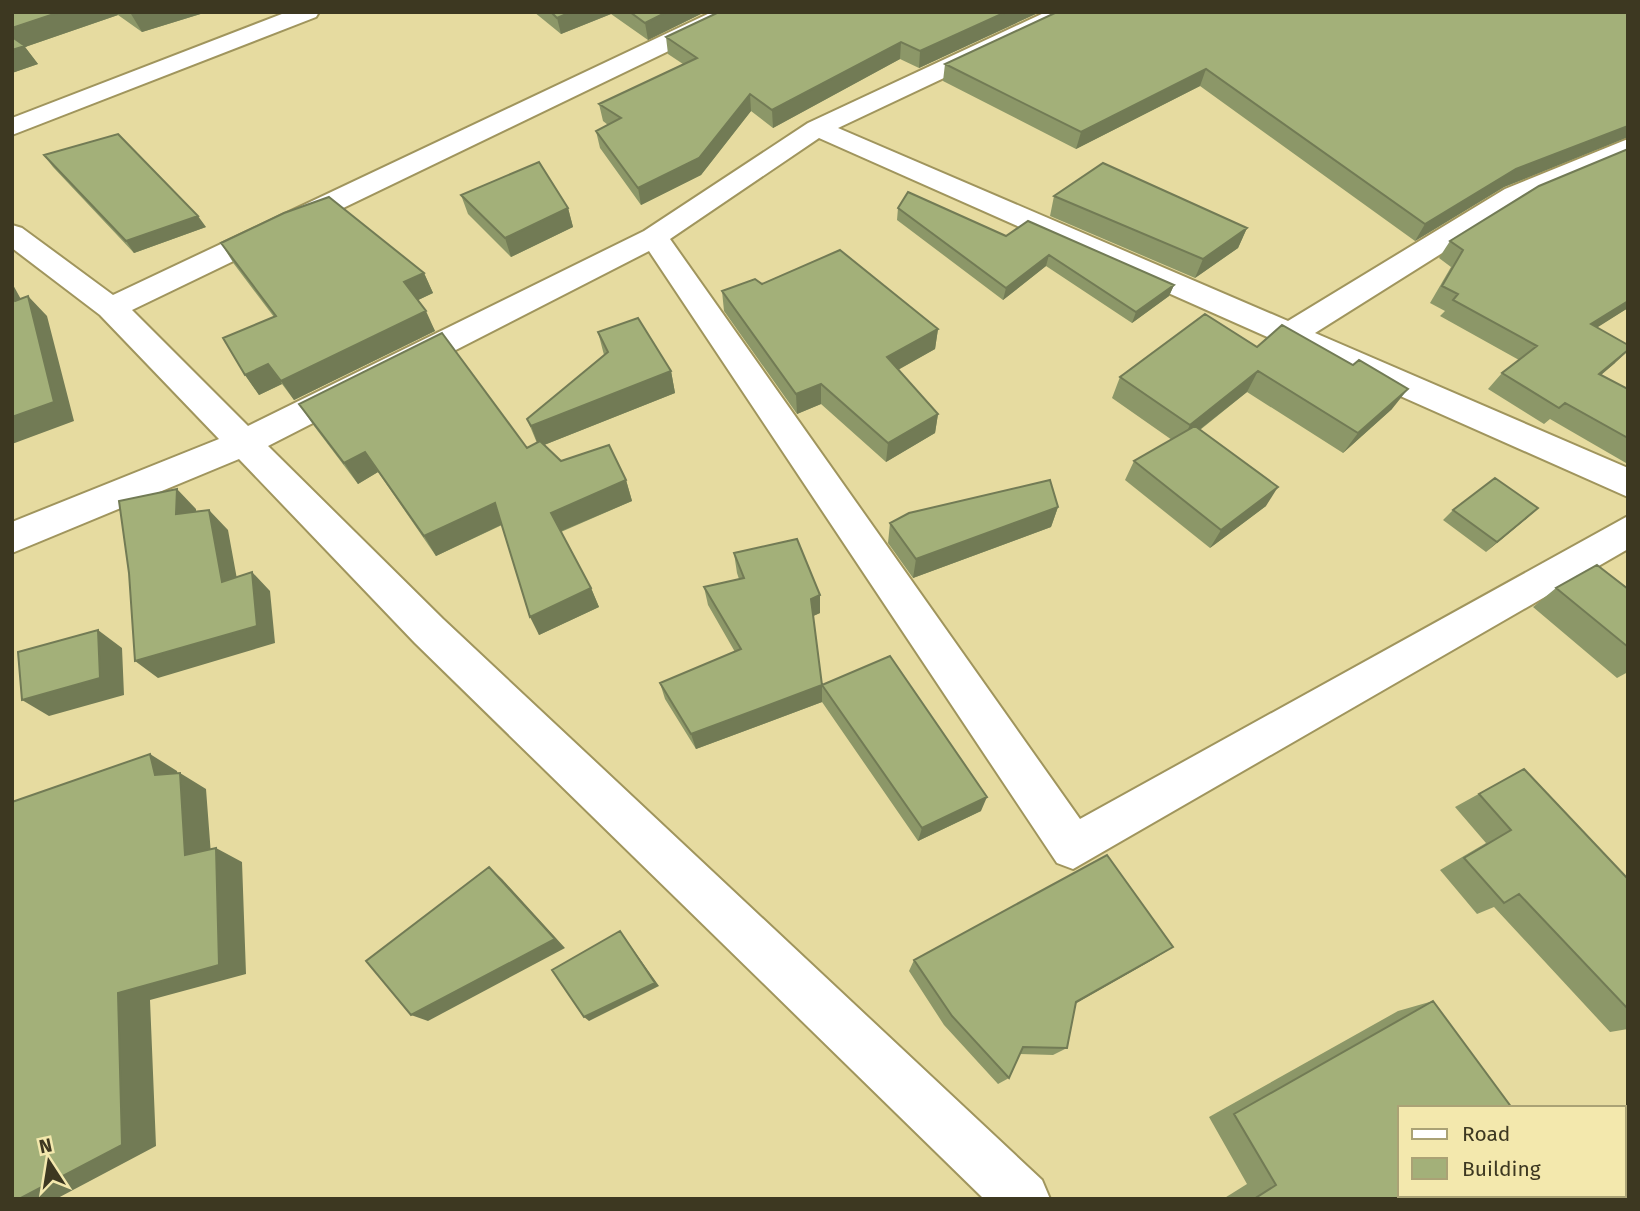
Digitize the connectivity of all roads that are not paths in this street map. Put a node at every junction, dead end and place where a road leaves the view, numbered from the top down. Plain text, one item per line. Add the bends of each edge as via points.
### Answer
1 (308, 12) edge
2 (731, 12) edge
3 (1065, 12) edge
4 (12, 127) edge
5 (817, 128) junction
6 (1628, 147) edge
7 (12, 234) edge
8 (654, 237) junction
9 (111, 308) junction
10 (1289, 335) junction
11 (244, 443) junction
12 (1628, 482) edge
13 (1628, 531) edge
14 (12, 538) edge
15 (1023, 1199) edge

1 - 4 street
2 - 9 street
3 - 5 street
5 - 8 street
5 - 10 street
6 - 10 street via 1515,195
7 - 9 street
8 - 11 street
8 - 13 street via 1073,847
9 - 11 street
10 - 12 street
11 - 14 street
11 - 15 street via 429,631

